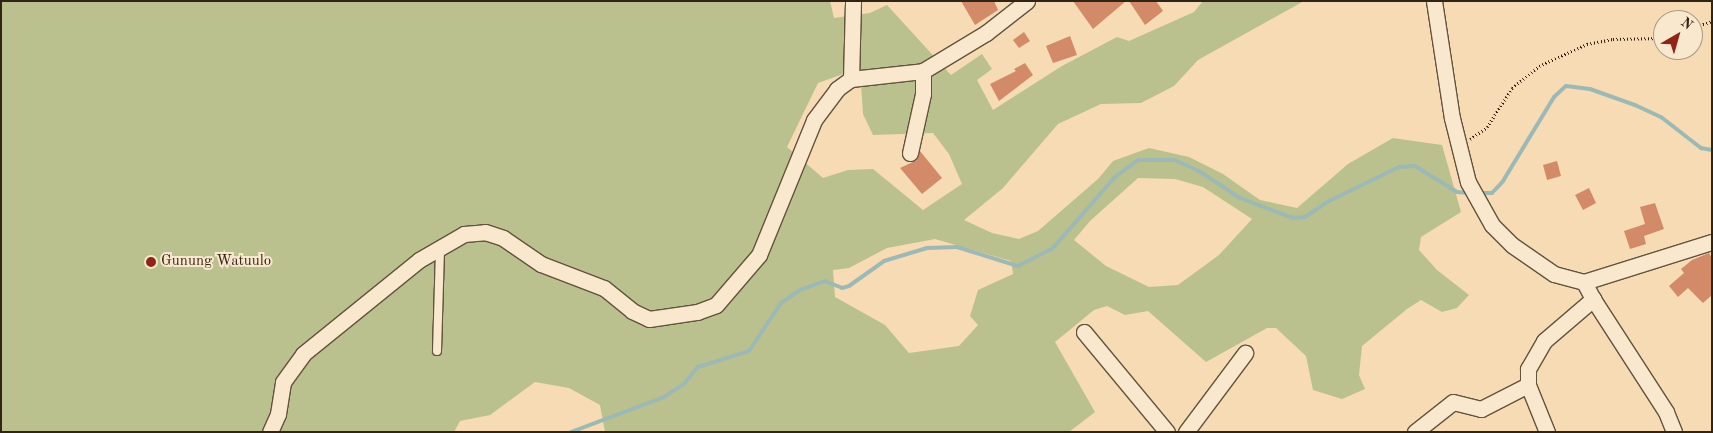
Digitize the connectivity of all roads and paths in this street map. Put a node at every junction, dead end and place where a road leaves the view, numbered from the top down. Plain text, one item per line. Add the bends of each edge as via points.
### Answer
1 (853, 1) edge
2 (1027, 1) edge
3 (1434, 1) edge
4 (1653, 38) edge
5 (922, 71) junction
6 (851, 79) junction
7 (1457, 143) junction
8 (910, 153) dead end
9 (1712, 242) edge
10 (440, 246) junction
11 (1584, 282) junction
12 (1593, 298) junction
13 (1084, 332) dead end
14 (437, 352) dead end
15 (1245, 353) dead end
16 (1528, 385) junction
17 (270, 432) edge
18 (1167, 432) edge
19 (1186, 432) edge
20 (1415, 432) edge
21 (1547, 432) edge
22 (1674, 432) edge

1 - 6 street
2 - 5 street via 986,33
3 - 7 street
4 - 7 path via 1613,39 1586,44 1539,66 1508,92 1487,127 1468,141
5 - 6 street
5 - 8 street via 923,94
6 - 10 street via 825,102 814,120 759,255 716,305 649,319 632,311 604,288 540,264 503,238 477,232
7 - 11 street via 1468,182 1492,225 1535,263 1554,274
9 - 11 street
10 - 14 lane
10 - 17 street via 303,354 283,382 278,414
11 - 12 street
12 - 16 street via 1544,341 1530,364
12 - 22 street via 1666,412
13 - 18 street
15 - 19 street
16 - 20 street via 1481,409 1453,402
16 - 21 street

